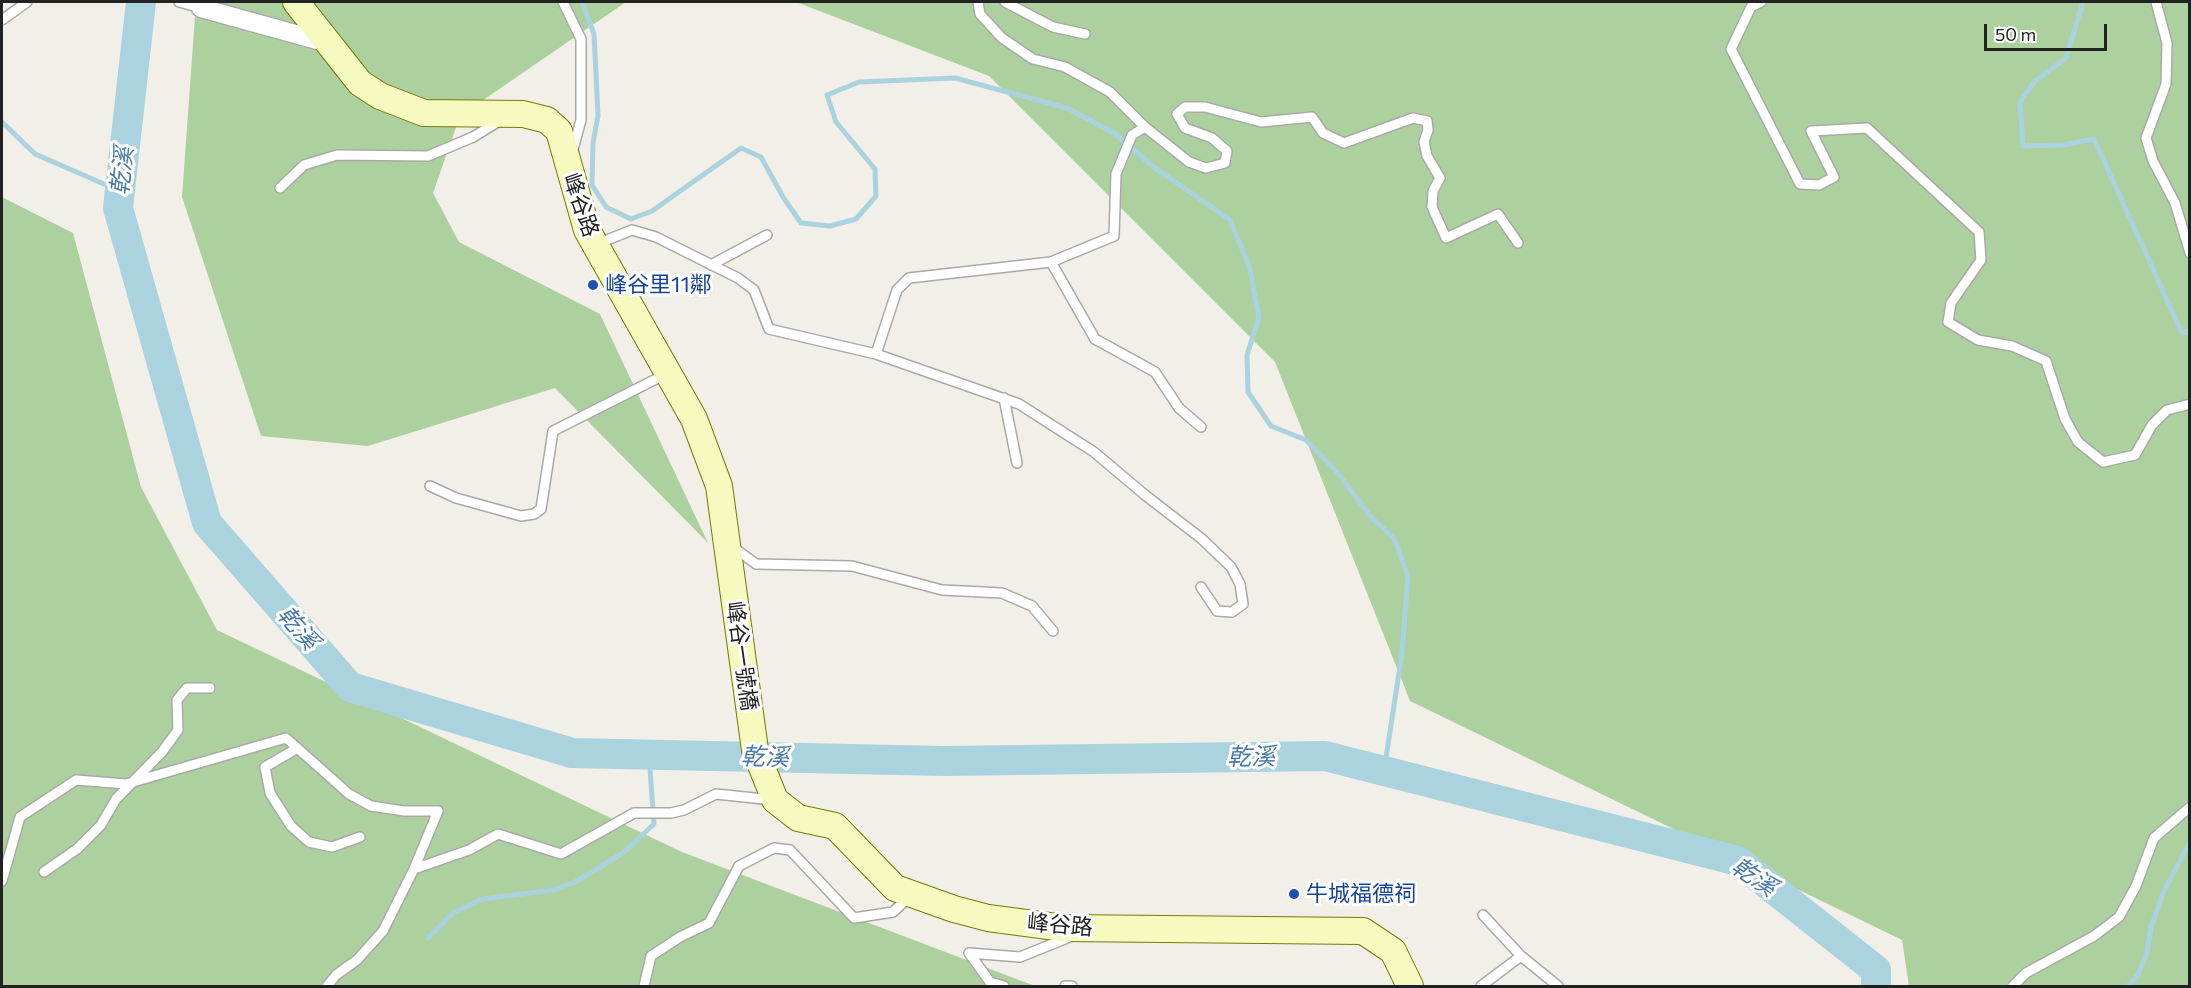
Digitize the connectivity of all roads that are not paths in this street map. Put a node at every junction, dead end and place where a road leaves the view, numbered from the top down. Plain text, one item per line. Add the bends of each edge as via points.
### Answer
1 (27, 2) edge
2 (179, 2) edge
3 (296, 2) edge
4 (563, 2) edge
5 (978, 2) edge
6 (1005, 2) edge
7 (1761, 2) edge
8 (2156, 2) edge
9 (201, 8) joint
10 (2, 20) edge
11 (1085, 34) dead end
12 (328, 43) junction
13 (511, 114) junction
14 (1145, 127) junction
15 (568, 167) junction
16 (280, 188) dead end
17 (767, 235) dead end
18 (1518, 243) dead end
19 (595, 245) junction
20 (2190, 253) edge
21 (1051, 262) junction
22 (711, 265) junction
23 (876, 354) junction
24 (668, 373) junction
25 (1004, 398) junction
26 (2190, 404) edge
27 (1201, 427) dead end
28 (1017, 463) dead end
29 (430, 486) dead end
30 (728, 552) junction
31 (1201, 587) dead end
32 (1053, 631) dead end
33 (210, 688) dead end
34 (296, 749) junction
35 (755, 750) joint
36 (132, 782) junction
37 (775, 800) junction
38 (2190, 807) edge
39 (360, 837) dead end
40 (414, 869) junction
41 (44, 872) dead end
42 (2, 881) edge
43 (912, 894) junction
44 (1484, 915) dead end
45 (1090, 929) junction
46 (1521, 956) junction
47 (987, 984) edge
48 (327, 987) edge
49 (644, 987) edge
50 (1004, 987) edge
51 (1065, 987) edge
52 (1072, 987) edge
53 (1410, 987) edge
54 (1481, 987) edge
55 (1558, 987) edge
56 (2013, 987) edge

1 - 10 lane
2 - 9 lane
3 - 12 street, 峰谷路
4 - 15 lane via 581,39 581,120
5 - 14 lane via 980,14 1002,38 1033,59 1065,68 1110,92
6 - 11 lane via 1053,27
7 - 26 lane via 1751,7 1731,49 1800,184 1819,185 1834,177 1811,131 1867,128 1978,232 1981,260 1951,303 1948,322 1978,340 2012,346 2046,361 2066,419 2079,442 2103,462 2135,455 2152,425 2167,410
8 - 20 lane via 2167,43 2166,84 2146,138 2175,203
9 - 12 street
12 - 13 street, 峰谷路 via 360,83 380,96 424,112
13 - 15 street, 峰谷路 via 547,120 559,131
13 - 16 lane via 473,138 428,156 337,155 304,165
14 - 18 lane via 1189,162 1206,168 1225,164 1227,151 1212,138 1185,128 1178,114 1185,107 1205,107 1261,122 1312,117 1323,133 1344,143 1413,118 1427,121 1427,156 1440,178 1433,191 1432,207 1446,238 1498,214
14 - 21 lane via 1132,135 1116,174 1114,236
15 - 19 street, 峰谷路
17 - 22 lane
19 - 22 lane via 632,230 656,237
19 - 24 street, 峰谷路
21 - 23 lane via 909,278 897,291
21 - 27 lane via 1095,339 1155,372 1179,408
22 - 23 lane via 754,290 769,329
23 - 25 lane
24 - 29 lane via 553,431 541,509 534,514 521,516 456,498
24 - 30 street, 峰谷路 via 694,419 719,486
25 - 28 lane
25 - 31 lane via 1094,452 1202,538 1231,567 1240,584 1243,604 1232,612 1217,611
30 - 32 lane via 756,564 852,566 942,591 1002,593 1032,606
30 - 35 street, 峰谷一號橋
33 - 36 lane via 187,688 177,700 178,730
34 - 36 lane via 286,738
34 - 39 lane via 265,767 270,793 291,826 309,842 332,848
34 - 40 lane via 349,794 371,806 438,811
35 - 37 street, 峰谷路
36 - 41 lane via 116,798 101,825 77,849
36 - 42 lane via 98,784 76,780 20,817
37 - 40 lane via 716,794 684,810 634,813 561,854 498,834 470,850
37 - 43 street, 峰谷路 via 798,819 835,826 895,888
38 - 56 lane via 2154,838 2119,917 2094,936 2026,973
40 - 48 lane via 383,931
43 - 45 street, 峰谷路 via 988,918
43 - 49 lane via 893,912 854,918 790,850 774,848 739,866 709,924 680,937 651,957
44 - 46 lane
45 - 47 lane via 1020,957 969,953
45 - 53 street, 峰谷路 via 1363,931 1393,951
46 - 54 lane
46 - 55 lane
47 - 50 lane
51 - 52 lane

